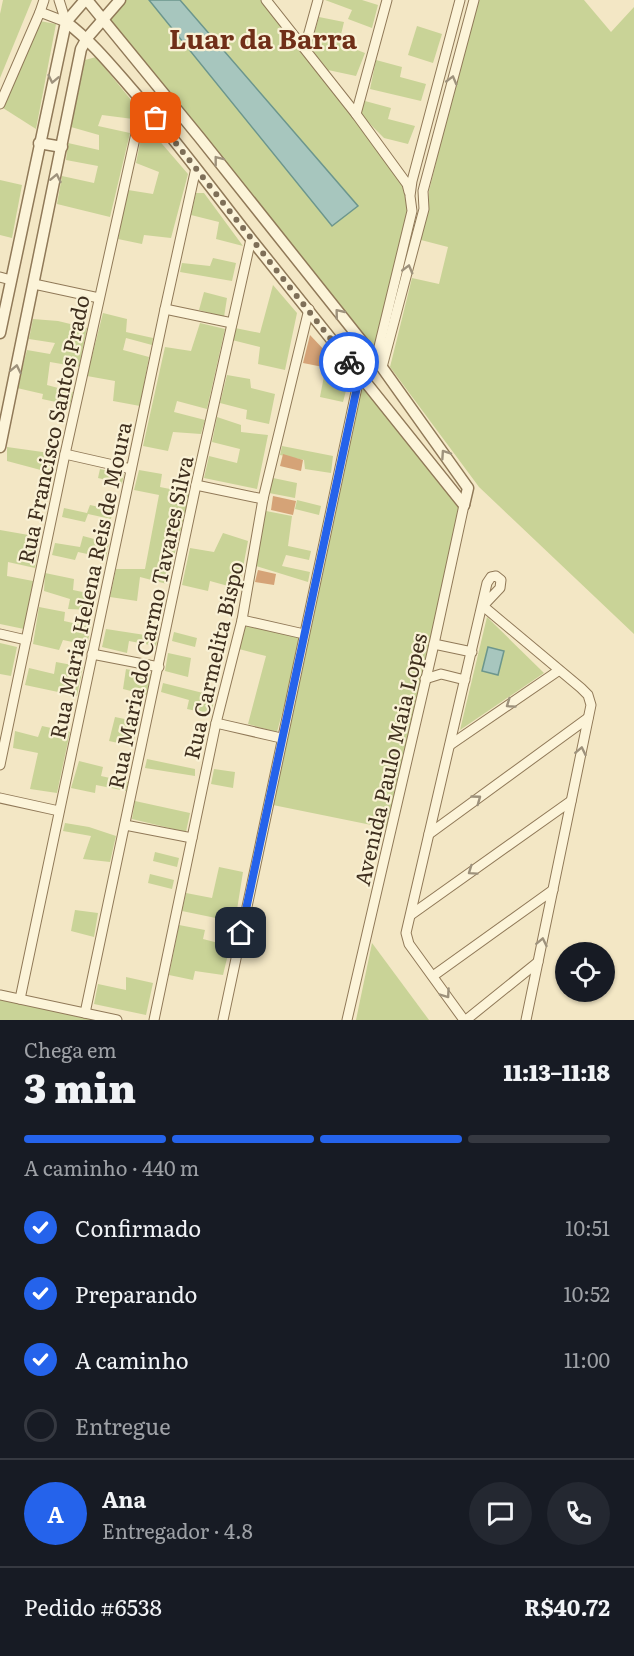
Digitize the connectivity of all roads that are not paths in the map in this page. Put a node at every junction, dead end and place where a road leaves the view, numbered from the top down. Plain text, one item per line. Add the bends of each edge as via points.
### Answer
1 (44, 0) edge
2 (59, 0) edge
3 (86, 0) edge
4 (120, 0) edge
5 (266, 0) edge
6 (318, 0) edge
7 (386, 0) edge
8 (460, 0) edge
9 (474, 0) edge
10 (40, 12) junction
11 (102, 20) junction
12 (66, 22) junction
13 (87, 38) junction
14 (305, 47) junction
15 (142, 102) junction
16 (0, 104) edge
17 (356, 114) junction
18 (200, 138) junction
19 (39, 143) junction
20 (62, 147) junction
21 (183, 151) junction
22 (418, 160) junction
23 (196, 168) junction
24 (396, 170) junction
25 (410, 196) junction
26 (251, 239) junction
27 (310, 276) junction
28 (5, 279) edge
29 (34, 284) junction
30 (292, 289) junction
31 (99, 298) junction
32 (165, 309) junction
33 (309, 309) junction
34 (232, 323) junction
35 (0, 333) edge
36 (379, 363) junction
37 (362, 376) junction
38 (0, 447) edge
39 (65, 454) junction
40 (131, 469) junction
41 (196, 484) junction
42 (263, 499) junction
43 (464, 505) junction
44 (242, 620) junction
45 (0, 634) edge
46 (304, 634) junction
47 (26, 640) junction
48 (434, 644) junction
49 (472, 652) junction
50 (92, 654) junction
51 (159, 667) junction
52 (558, 670) junction
53 (436, 675) junction
54 (425, 679) junction
55 (465, 680) junction
56 (422, 693) junction
57 (588, 718) junction
58 (216, 723) junction
59 (281, 738) junction
60 (450, 745) junction
61 (0, 765) edge
62 (0, 798) edge
63 (571, 801) junction
64 (59, 811) junction
65 (125, 825) junction
66 (429, 834) junction
67 (192, 838) junction
68 (553, 890) junction
69 (412, 914) junction
70 (538, 962) junction
71 (434, 976) junction
72 (0, 995) edge
73 (20, 999) junction
74 (85, 1013) junction
75 (117, 1020) edge
76 (154, 1020) edge
77 (223, 1020) edge
78 (347, 1020) edge
79 (465, 1020) edge
80 (526, 1020) edge

1 - 10 street
2 - 12 street
3 - 11 street
3 - 12 street
4 - 11 street
5 - 14 street
6 - 14 street
7 - 17 street
8 - 22 street
36 -> 9 street via 424,209 423,191
10 - 12 street
10 - 16 street
11 - 13 street
11 - 18 street
12 - 13 street
12 -> 19 street
13 - 15 street
13 - 20 street via 81,49
14 - 17 street
15 - 21 street
15 - 31 street, Rua Francisco Santos Prado
17 - 24 street
18 - 21 street
27 -> 18 street
19 - 20 street
19 - 28 street
29 -> 20 street
21 - 23 street
22 - 24 street via 413,167
22 - 25 street
23 - 26 street
23 - 32 street, Rua Maria Helena Reis de Moura
24 - 25 street via 407,184
25 - 36 street via 412,211
26 - 30 street
26 - 34 street, Rua Maria do Carmo Tavares Silva
27 - 30 street
36 -> 27 street
28 - 35 street
29 - 31 street
38 -> 29 street
30 - 33 street
31 - 39 street, Rua Francisco Santos Prado
32 - 34 street
32 - 40 street, Rua Maria Helena Reis de Moura
33 - 37 street
33 - 42 street, Rua Carmelita Bispo
34 - 41 street, Rua Maria do Carmo Tavares Silva
36 - 37 street
43 -> 36 street via 468,488
37 - 43 street
37 - 46 street
39 - 40 street
39 - 47 street, Rua Francisco Santos Prado
40 - 50 street, Rua Maria Helena Reis de Moura
41 - 42 street
41 - 51 street, Rua Maria do Carmo Tavares Silva
42 - 44 street, Rua Carmelita Bispo
43 - 48 street, Avenida Paulo Maia Lopes
44 - 46 street
44 - 58 street, Rua Carmelita Bispo
45 - 47 street
46 - 59 street
47 - 61 street, Rua Francisco Santos Prado
48 - 49 street
48 - 54 street, Avenida Paulo Maia Lopes
49 - 52 street via 483,606
49 - 55 street
50 - 51 street
50 - 64 street, Rua Maria Helena Reis de Moura
51 - 65 street, Rua Maria do Carmo Tavares Silva
52 - 57 street via 588,695
52 -> 60 street
53 - 54 street
53 - 55 street
53 - 56 street via 433,686
54 - 56 street, Avenida Paulo Maia Lopes
55 - 60 street
56 - 78 street, Avenida Paulo Maia Lopes
63 -> 57 street
66 -> 57 street
58 - 59 street
58 - 67 street, Rua Carmelita Bispo
59 - 77 street
60 - 66 street
62 - 64 street
63 - 68 street
63 -> 69 street
64 - 73 street, Rua Maria Helena Reis de Moura
65 - 67 street
65 - 74 street, Rua Maria do Carmo Tavares Silva
66 - 69 street
67 - 76 street, Rua Carmelita Bispo
70 -> 68 street
68 - 71 street
69 - 71 street via 406,938
70 - 79 street
70 - 80 street
71 -> 79 street
72 - 73 street
73 - 74 street
74 - 75 street

